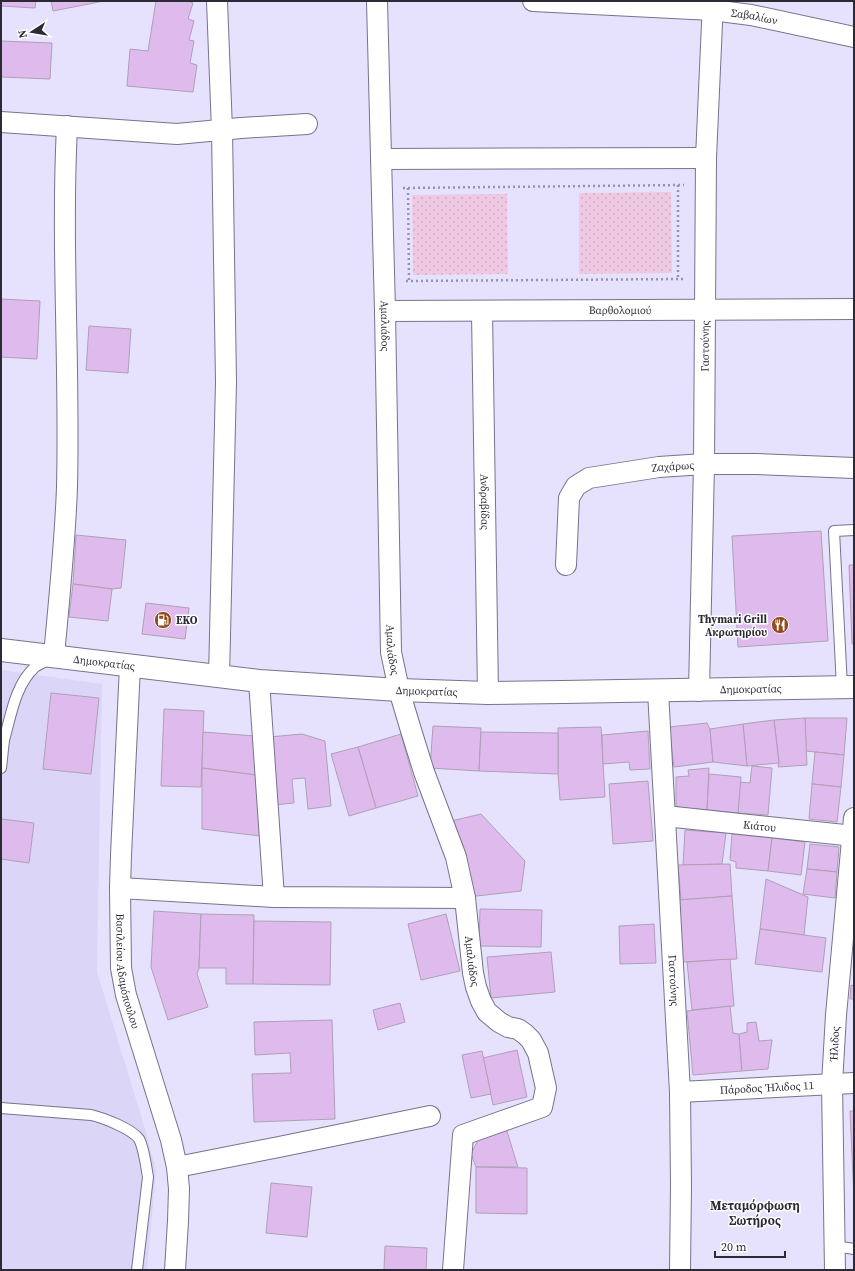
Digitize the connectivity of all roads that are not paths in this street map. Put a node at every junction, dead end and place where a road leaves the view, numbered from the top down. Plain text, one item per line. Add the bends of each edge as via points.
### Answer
1 (217, 1) edge
2 (377, 1) edge
3 (533, 1) edge
4 (712, 5) edge
5 (854, 37) edge
6 (1, 122) edge
7 (307, 124) dead end
8 (67, 126) junction
9 (222, 130) junction
10 (706, 158) junction
11 (382, 160) junction
12 (854, 309) edge
13 (705, 310) junction
14 (385, 311) junction
15 (482, 312) junction
16 (704, 464) junction
17 (854, 468) edge
18 (854, 530) edge
19 (566, 565) dead end
20 (1, 650) edge
21 (54, 656) junction
22 (130, 666) junction
23 (220, 677) junction
24 (259, 681) junction
25 (848, 687) edge
26 (398, 690) junction
27 (699, 690) junction
28 (658, 691) junction
29 (488, 693) junction
30 (1, 726) edge
31 (4, 740) junction
32 (1, 768) edge
33 (665, 816) junction
34 (853, 830) edge
35 (120, 888) junction
36 (274, 897) junction
37 (465, 898) junction
38 (854, 1083) edge
39 (832, 1084) junction
40 (680, 1092) junction
41 (1, 1108) edge
42 (430, 1116) dead end
43 (177, 1167) junction
44 (844, 1248) edge
45 (137, 1270) edge
46 (175, 1270) edge
47 (453, 1270) edge
48 (680, 1270) edge
49 (835, 1270) edge

1 - 9 street
2 - 11 street, Αμαλιάδος
3 - 4 street, Σαβαλίων
4 - 5 street, Σαβαλίων
4 - 10 street, Γαστούνης
6 - 8 street
7 - 9 street
8 - 9 street via 177,134
8 - 21 street via 67,487
9 - 23 street via 226,382
10 - 11 street
10 - 13 street, Γαστούνης
11 - 14 street, Αμαλιάδος
12 - 13 street, Βαρθολομιού
13 - 15 street, Βαρθολομιού
13 - 16 street, Γαστούνης
14 - 15 street, Βαρθολομιού
14 - 26 street, Αμαλιάδος via 391,652
15 - 29 street, Ανδραβίδας
16 - 17 street, Ζαχάρως
16 - 19 street, Ζαχάρως via 660,467 589,478 576,486 569,498
16 - 27 street, Γαστούνης
18 - 25 lane via 834,531
20 - 21 main road, Δημοκρατίας
21 - 22 main road, Δημοκρατίας
21 - 31 lane via 36,666 25,678 16,698
22 - 23 main road, Δημοκρατίας
22 - 35 street, Βασιλείου Αδαμόπουλου
23 - 24 main road, Δημοκρατίας
24 - 26 main road, Δημοκρατίας
24 - 36 street
25 - 27 main road, Δημοκρατίας
26 - 29 main road, Δημοκρατίας
26 - 37 street, Αμαλιάδος via 424,772 456,857
27 - 28 main road, Δημοκρατίας
28 - 29 main road, Δημοκρατίας
28 - 33 street, Γαστούνης
30 - 31 lane
31 - 32 lane
33 - 34 street, Κιάτου
33 - 40 street, Γαστούνης
34 - 39 street, Ήλιδος
35 - 36 street
35 - 43 street, Βασιλείου Αδαμόπουλου via 124,988 172,1140
36 - 37 street
37 - 47 street, Αμαλιάδος via 473,973 481,1001 487,1012 499,1022 518,1029 531,1040 538,1053 546,1088 542,1107 462,1135
38 - 39 street, Πάροδος Ήλιδος 11
39 - 40 street, Πάροδος Ήλιδος 11
39 - 44 street, Ήλιδος
40 - 48 street, Γαστούνης
41 - 45 lane via 100,1117 133,1133 140,1140 148,1176
42 - 43 street
43 - 46 street, Βασιλείου Αδαμόπουλου via 179,1216
44 - 49 street, Ήλιδος

